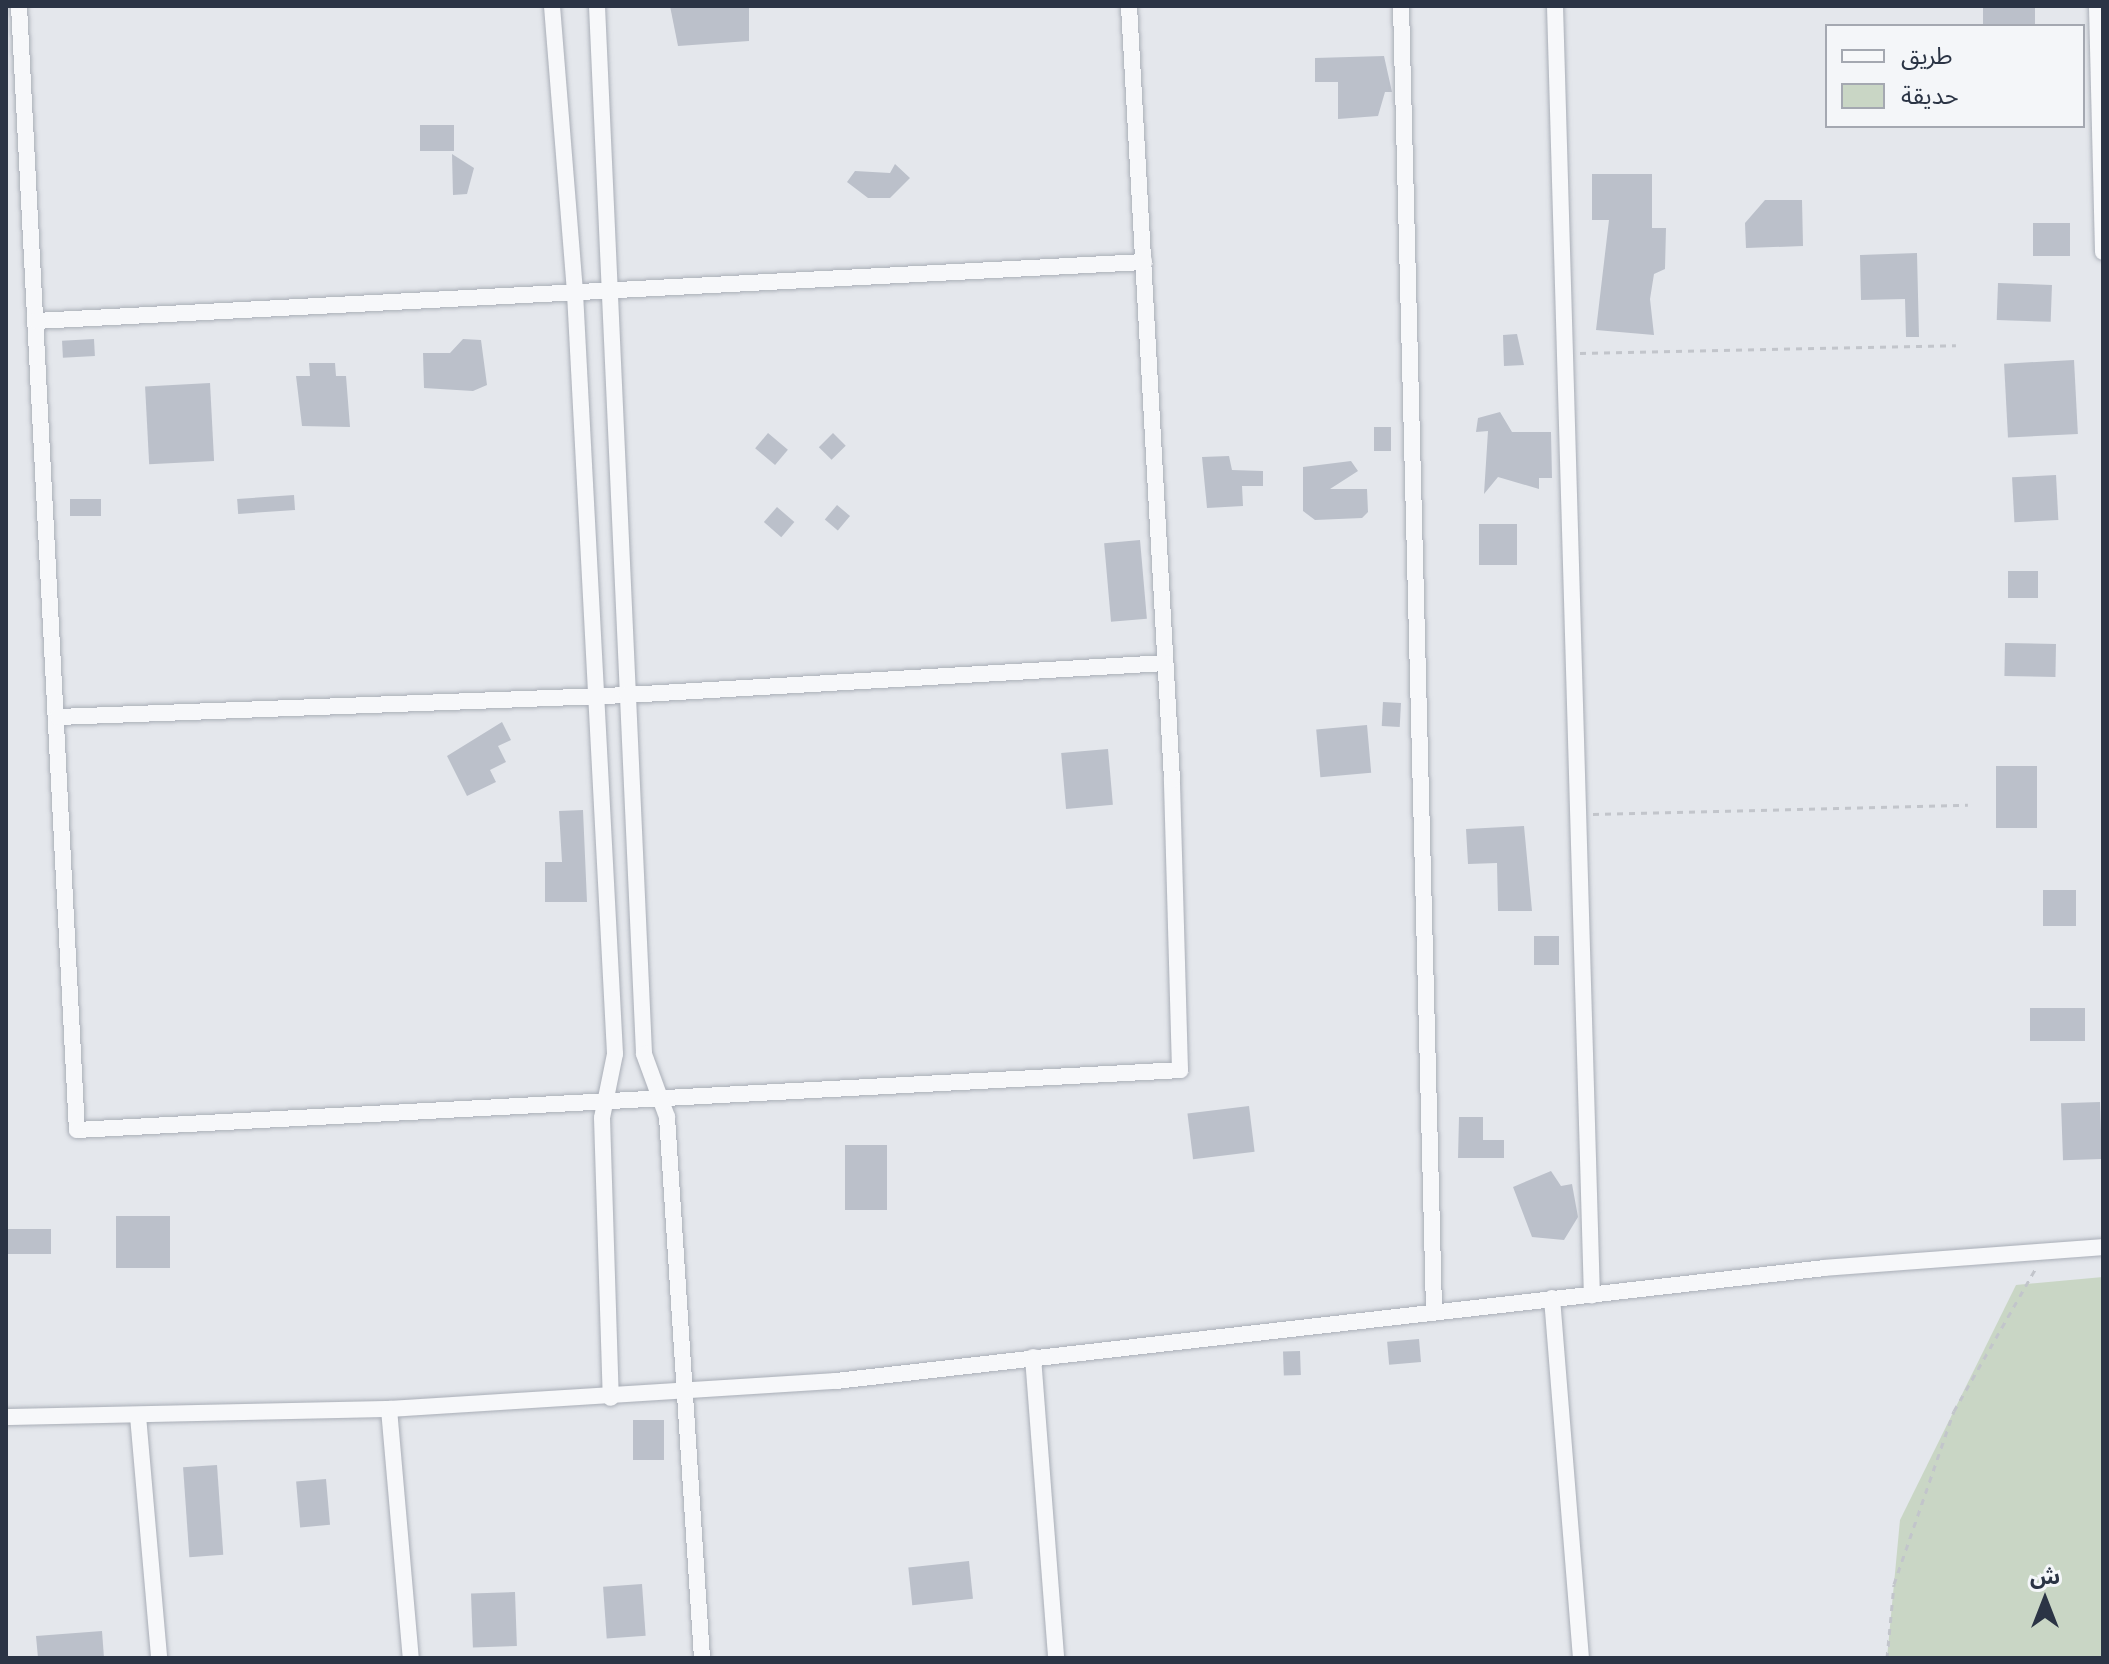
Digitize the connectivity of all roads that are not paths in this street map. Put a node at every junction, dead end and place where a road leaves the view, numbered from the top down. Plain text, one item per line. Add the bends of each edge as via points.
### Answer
1 (19, 6) edge
2 (552, 6) edge
3 (597, 6) edge
4 (1129, 6) edge
5 (1401, 6) edge
6 (1555, 6) edge
7 (2097, 6) edge
8 (2103, 252) edge
9 (1144, 262) junction
10 (609, 292) junction
11 (575, 293) junction
12 (36, 321) junction
13 (1165, 663) junction
14 (627, 695) junction
15 (595, 697) junction
16 (58, 717) junction
17 (662, 1100) junction
18 (604, 1102) junction
19 (2103, 1247) edge
20 (1592, 1295) junction
21 (1552, 1298) junction
22 (1434, 1310) junction
23 (1033, 1357) junction
24 (680, 1391) junction
25 (611, 1398) junction
26 (389, 1409) junction
27 (138, 1416) junction
28 (6, 1417) edge
29 (159, 1658) edge
30 (411, 1658) edge
31 (702, 1658) edge
32 (1056, 1658) edge
33 (1581, 1658) edge

1 - 12 street
2 - 11 street
3 - 10 street
4 - 9 street
5 - 22 street
6 - 20 street
7 - 8 street
9 - 10 street
9 - 13 street
10 - 11 street
10 - 14 street
11 - 12 street
11 - 15 street
12 - 16 street
13 - 14 street
13 - 17 street via 1180,1070
14 - 15 street
14 - 17 street via 644,1054
15 - 16 street
15 - 18 street via 615,1054
16 - 18 street via 77,1130
17 - 18 street
17 - 24 street
18 - 25 street
19 - 20 street
20 - 21 street
21 - 22 street
21 - 33 street
22 - 23 street
23 - 24 street
23 - 32 street
24 - 25 street
24 - 31 street
25 - 26 street
26 - 27 street
26 - 30 street
27 - 28 street
27 - 29 street

